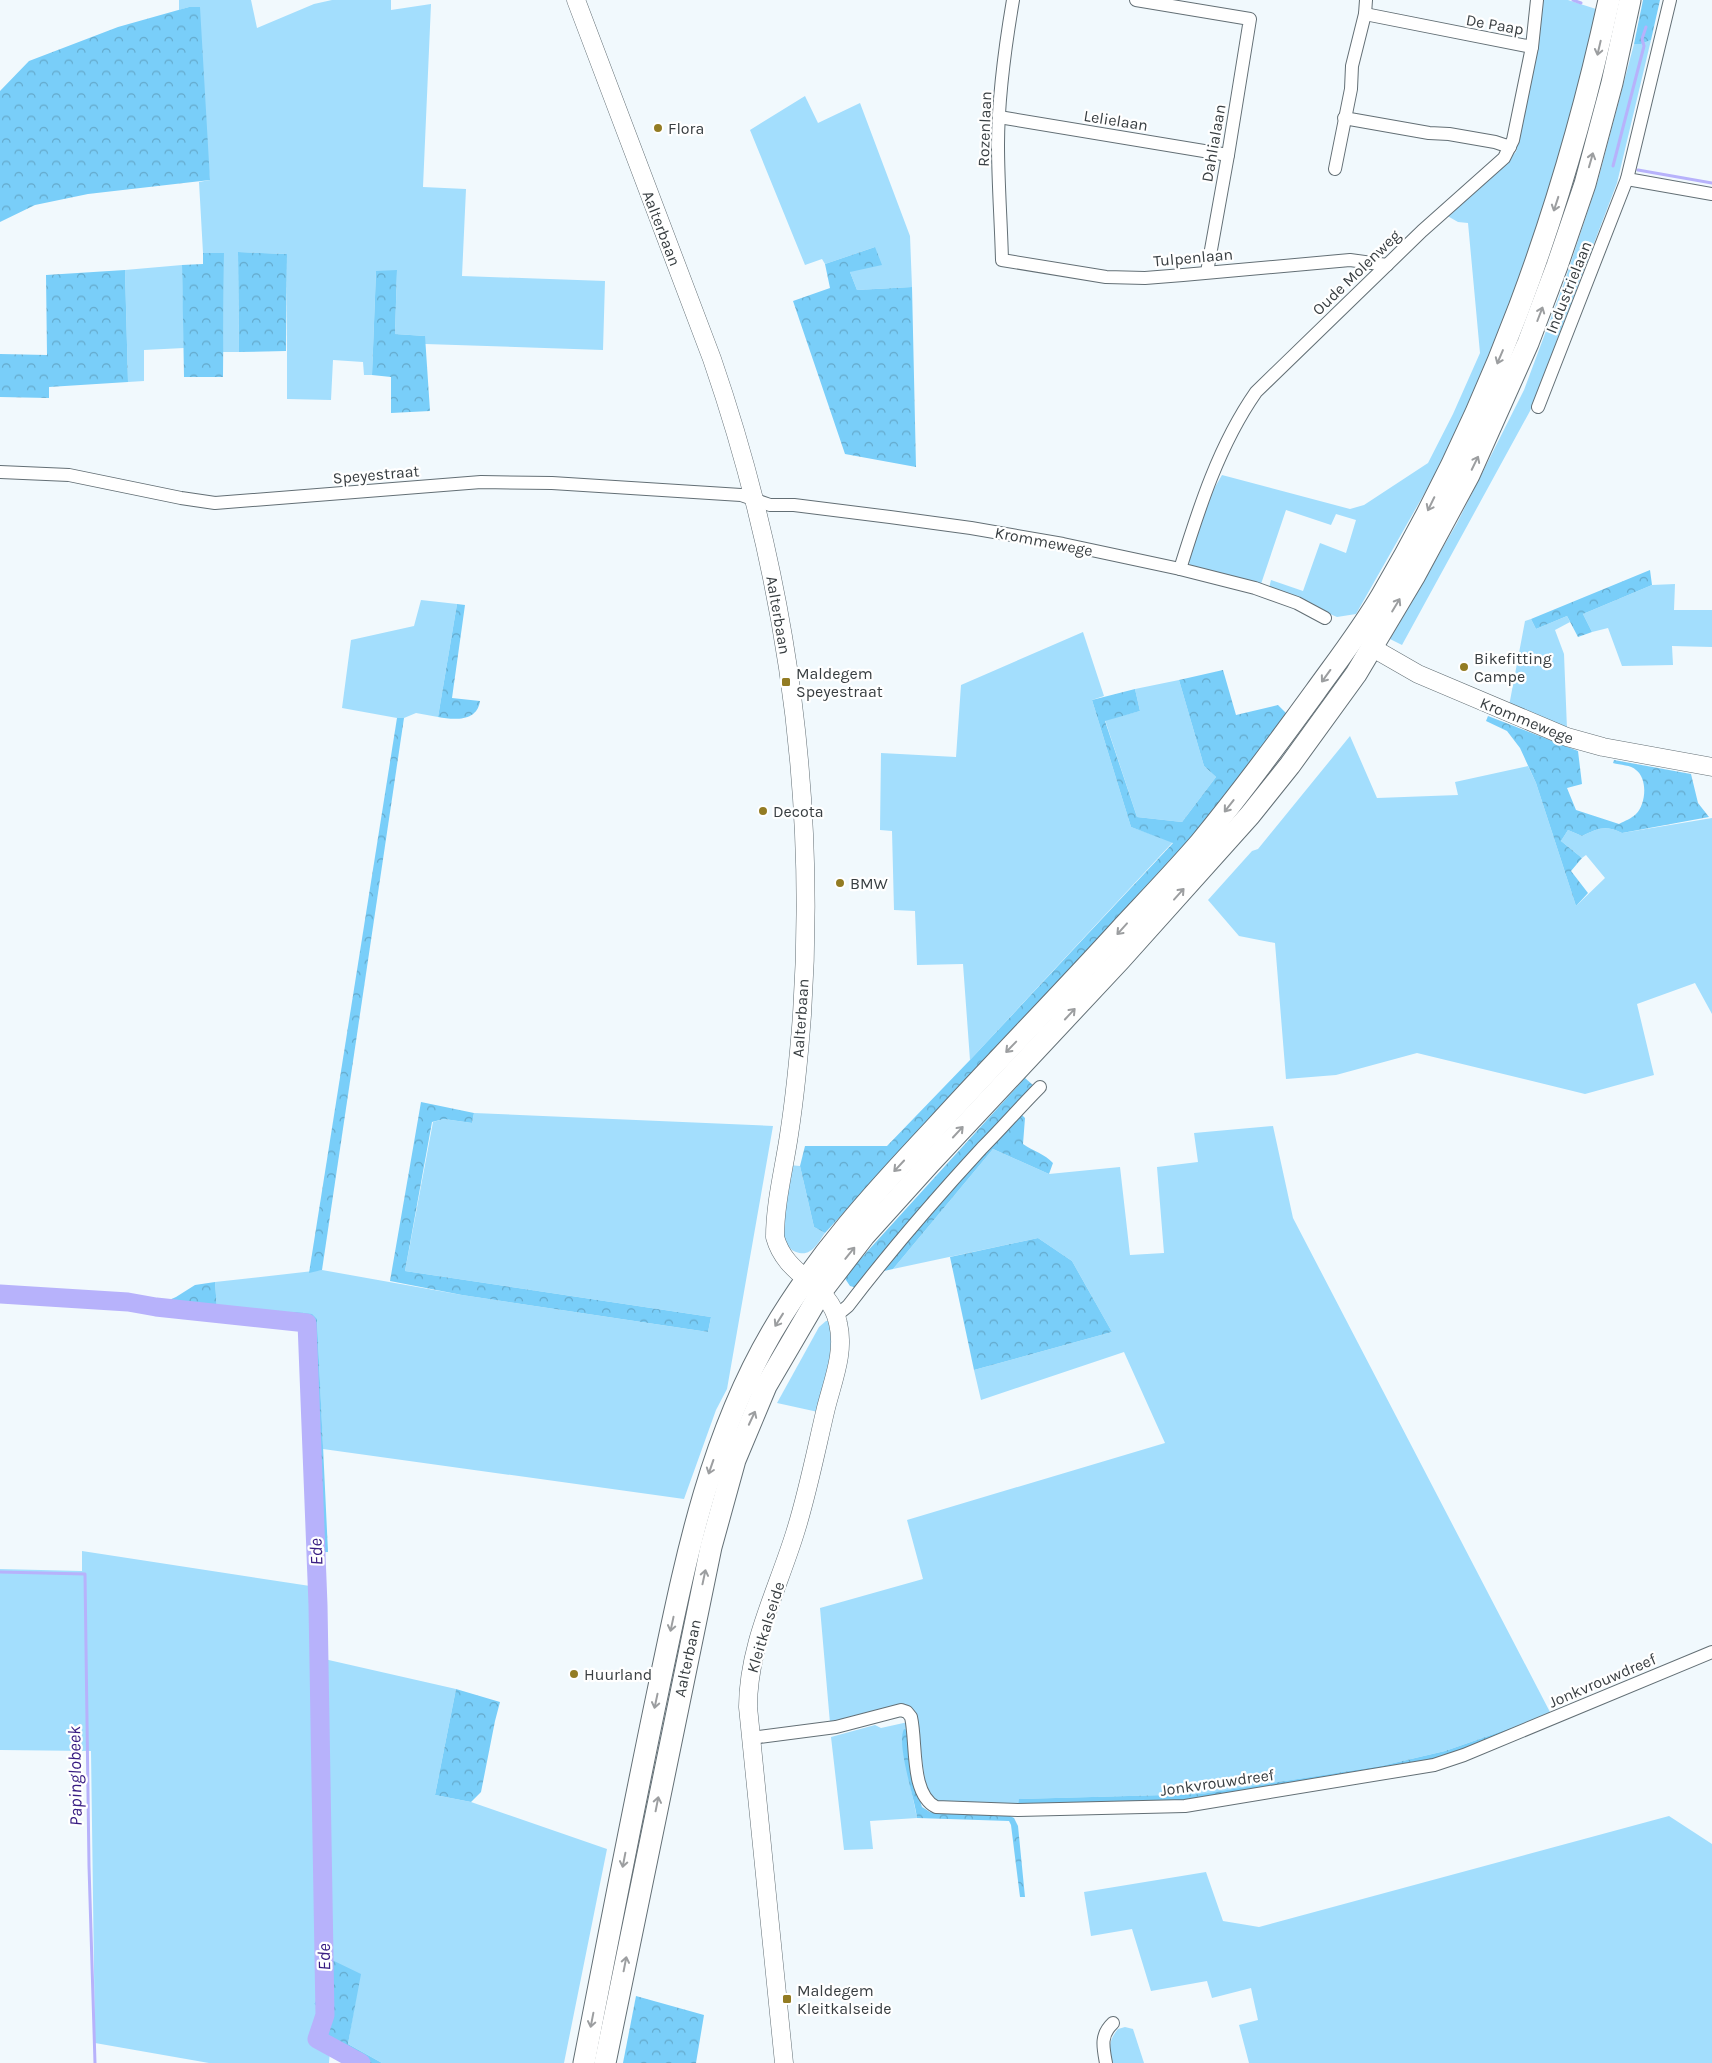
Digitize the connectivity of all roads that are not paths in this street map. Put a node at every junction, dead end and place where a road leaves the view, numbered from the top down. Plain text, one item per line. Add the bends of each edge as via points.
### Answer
1 (576, 0) edge
2 (1013, 0) edge
3 (1136, 0) edge
4 (1366, 0) edge
5 (1537, 0) edge
6 (1609, 0) edge
7 (1630, 0) edge
8 (1670, 0) edge
9 (1366, 14) junction
10 (1532, 47) junction
11 (999, 117) junction
12 (1344, 118) junction
13 (1510, 147) junction
14 (1228, 155) junction
15 (1335, 170) dead end
16 (1626, 179) junction
17 (1712, 194) edge
18 (1002, 260) joint
19 (1387, 265) junction
20 (1207, 272) junction
21 (1538, 407) dead end
22 (0, 472) edge
23 (756, 500) junction
24 (1180, 569) junction
25 (1325, 618) dead end
26 (1363, 642) junction
27 (1712, 767) edge
28 (1040, 1087) dead end
29 (813, 1286) junction
30 (837, 1315) junction
31 (1712, 1652) edge
32 (751, 1738) junction
33 (1113, 2023) dead end
34 (584, 2063) edge
35 (605, 2063) edge
36 (784, 2063) edge
37 (1106, 2063) edge

1 - 23 main road, Aalterbaan via 712,359
2 - 11 street, Rozenlaan
3 - 14 street, Dahlialaan via 1250,19
4 - 9 street
5 - 10 street, Oude Molenweg
6 -> 26 highway via 1565,177 1524,298 1479,405 1428,511 1381,597
26 -> 7 highway via 1415,575 1468,475 1528,343 1585,184
8 - 16 street, Industrielaan
9 - 10 street, De Paap
9 - 12 street via 1352,66 1351,89
10 - 13 street, Oude Molenweg
11 - 14 street, Lelielaan
11 - 18 street, Rozenlaan
12 - 13 street
12 - 15 street
13 - 19 street, Oude Molenweg via 1504,158
14 - 20 street, Dahlialaan
16 - 17 street
16 - 21 street, Industrielaan
18 - 20 street, Tulpenlaan via 1106,277 1145,278
19 - 20 street, Tulpenlaan via 1350,260
19 - 24 street, Oude Molenweg via 1269,377 1245,407 1205,489
22 - 23 street, Speyestraat via 69,476 215,503 523,481 741,494
23 - 24 street, Krommewege via 770,505 794,505 971,528
23 - 29 main road, Aalterbaan via 790,674 804,835 802,1016 774,1237 788,1264
24 - 25 street, Krommewege via 1255,588 1297,603
26 - 27 main road, Krommewege via 1412,671 1567,737
26 - 29 highway via 1198,844 880,1186 823,1253
28 - 30 street via 911,1227 848,1306
29 - 30 main road, Kleitkalseide via 833,1305
29 -> 34 highway, Aalterbaan via 772,1332 736,1402 708,1477 666,1654
35 -> 29 highway, Aalterbaan via 687,1658 725,1494 748,1426
30 - 32 main road, Kleitkalseide via 840,1341 837,1368 801,1514 761,1630 750,1674 748,1707
31 - 32 street, Jonkvrouwdreef via 1474,1752 1434,1765 1185,1806 1018,1810 936,1807 922,1795 911,1717 901,1710 836,1727
32 - 36 main road, Kleitkalseide
33 - 37 street via 1103,2040

